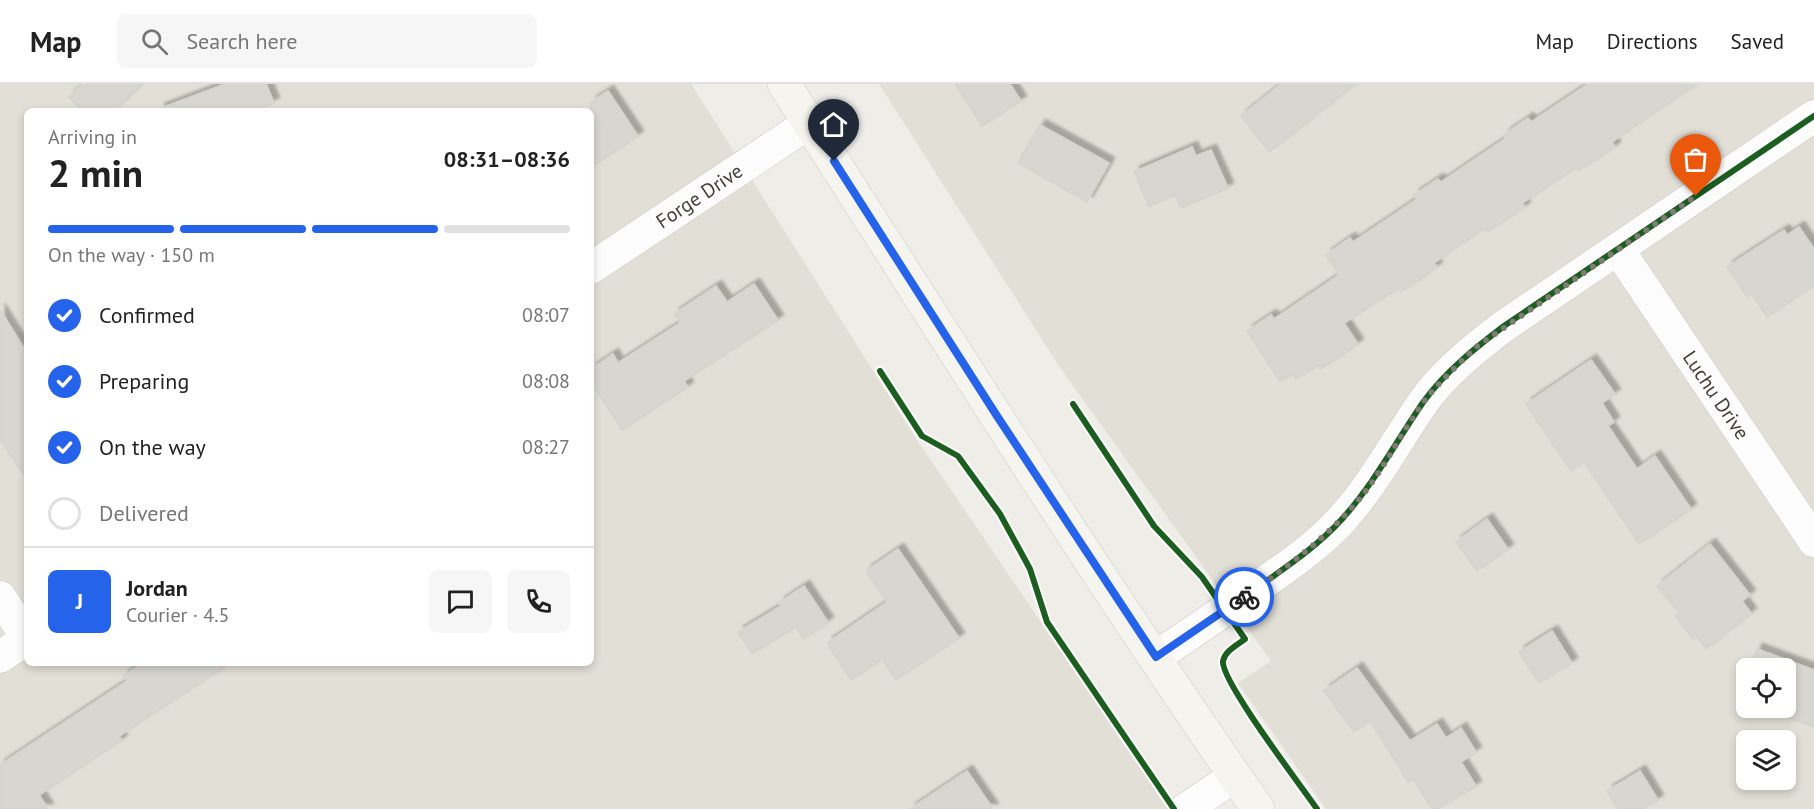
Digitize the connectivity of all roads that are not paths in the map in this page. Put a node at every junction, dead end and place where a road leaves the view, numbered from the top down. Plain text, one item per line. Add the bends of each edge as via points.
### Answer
1 (784, 84) edge
2 (1814, 116) edge
3 (809, 123) junction
4 (1618, 249) junction
5 (594, 266) edge
6 (1814, 541) edge
7 (0, 597) edge
8 (24, 633) edge
9 (24, 640) edge
10 (0, 657) edge
11 (1156, 657) junction
12 (1235, 776) junction
13 (1186, 809) edge
14 (1258, 809) edge

1 - 3 main road
2 - 4 street
3 - 5 street, Forge Drive
3 - 11 main road
4 - 6 street, Luchu Drive
4 - 11 street via 1504,326 1450,372 1425,400 1365,491 1318,543
7 - 8 street
9 - 10 street
11 - 12 main road
12 - 13 street
12 - 14 main road

